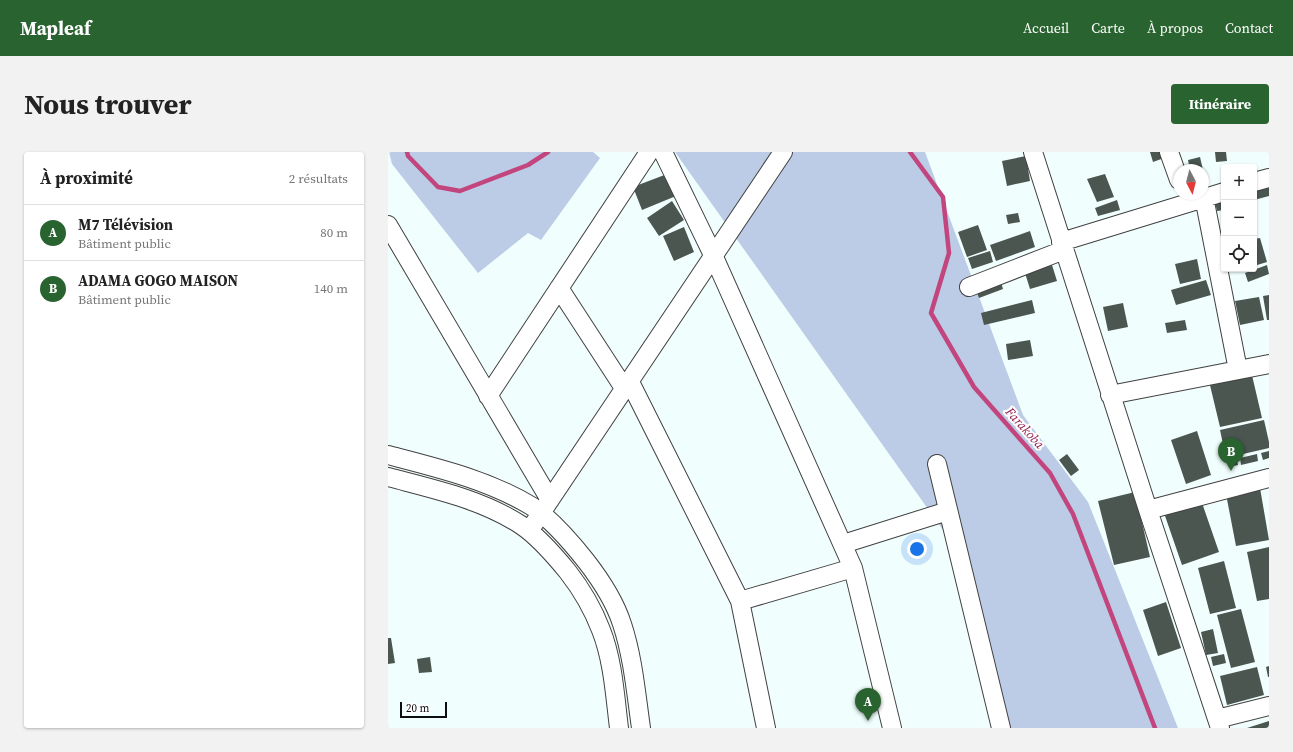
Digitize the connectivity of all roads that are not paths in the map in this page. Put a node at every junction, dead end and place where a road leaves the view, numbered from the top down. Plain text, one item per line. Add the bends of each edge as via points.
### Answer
1 (649, 152) edge
2 (663, 152) edge
3 (783, 152) edge
4 (1033, 152) edge
5 (1169, 152) edge
6 (1173, 164) edge
7 (1269, 178) edge
8 (1257, 181) edge
9 (1221, 193) edge
10 (1209, 196) edge
11 (1181, 200) edge
12 (1204, 200) edge
13 (388, 225) edge
14 (1062, 246) junction
15 (714, 257) junction
16 (559, 288) junction
17 (969, 288) dead end
18 (1269, 364) edge
19 (1238, 370) junction
20 (627, 384) junction
21 (1110, 395) junction
22 (488, 396) junction
23 (388, 455) edge
24 (937, 464) dead end
25 (388, 477) edge
26 (1269, 478) edge
27 (545, 506) junction
28 (1148, 510) junction
29 (948, 511) junction
30 (529, 531) junction
31 (842, 544) junction
32 (853, 568) junction
33 (740, 601) junction
34 (1269, 706) edge
35 (1219, 724) edge
36 (619, 728) edge
37 (641, 728) edge
38 (766, 728) edge
39 (892, 728) edge
40 (1001, 728) edge

1 - 16 street
2 - 15 street
3 - 15 street
4 - 14 street
5 - 6 street
7 - 8 street
9 - 10 street
11 - 14 street
12 - 19 street
13 - 22 street
14 - 17 street
14 - 21 street
15 - 20 street
15 - 31 street
16 - 20 street
16 - 22 street
18 - 19 street
19 - 21 street
20 - 27 street
20 - 33 street
21 - 28 street
22 - 27 street
23 - 27 street via 464,476 505,492 534,508
24 - 29 street
25 - 30 street via 457,496 496,512
26 - 28 street
27 - 30 street
27 - 37 street via 553,524 601,579 622,623 632,664
28 - 35 street
29 - 31 street
29 - 40 street
30 - 36 street via 560,562 582,591 602,630 611,668
31 - 32 street
32 - 33 street
32 - 39 street
33 - 38 street
34 - 35 street

